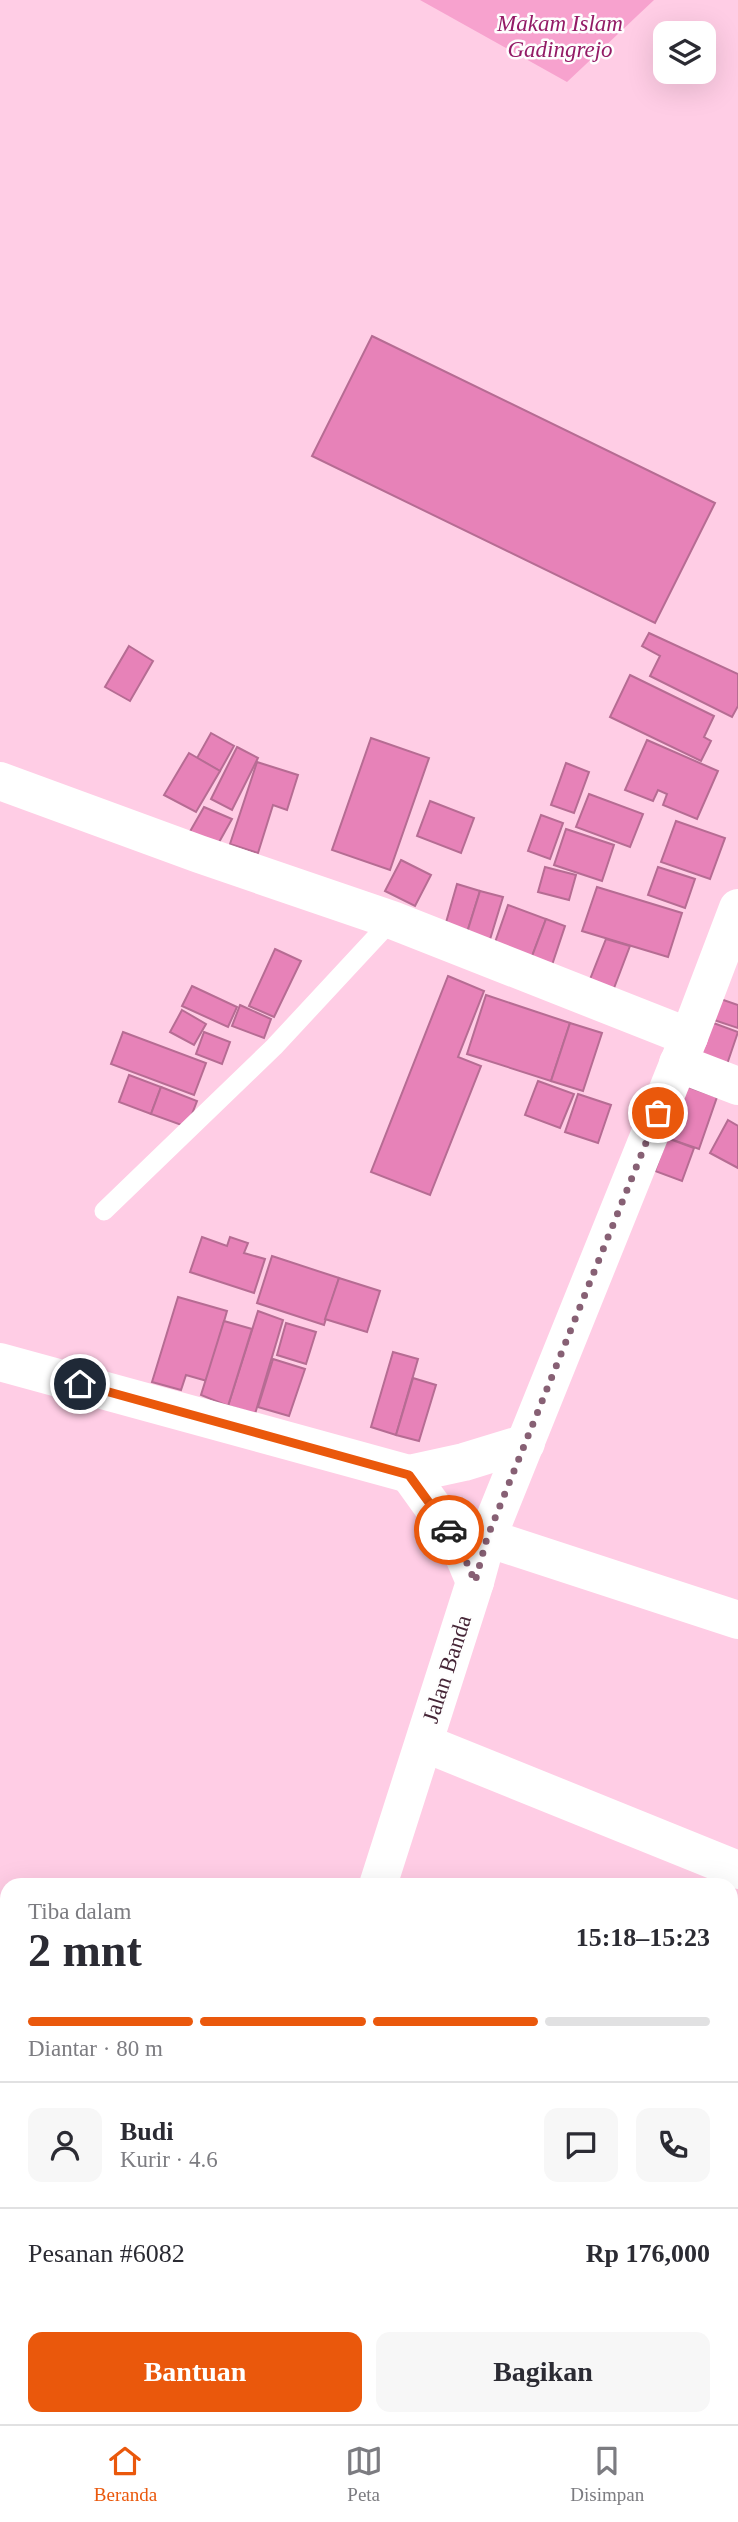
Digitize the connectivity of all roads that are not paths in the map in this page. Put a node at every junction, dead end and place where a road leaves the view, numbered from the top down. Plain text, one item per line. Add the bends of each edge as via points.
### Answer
1 (0, 780) edge
2 (738, 908) edge
3 (392, 920) junction
4 (683, 1050) junction
5 (738, 1086) edge
6 (104, 1211) dead end
7 (0, 1362) edge
8 (526, 1443) junction
9 (409, 1475) junction
10 (487, 1538) junction
11 (475, 1582) junction
12 (738, 1620) edge
13 (424, 1743) junction
14 (738, 1870) edge
15 (379, 1878) edge

1 - 3 street
2 - 4 street, Jalan Banda
3 - 4 street
3 - 6 lane via 274,1047
4 - 5 street
4 - 8 street, Jalan Banda
7 - 9 street
8 - 9 street
8 - 10 street, Jalan Banda
9 - 11 street via 458,1542
10 - 11 street, Jalan Banda
10 - 12 street
11 - 13 street, Jalan Banda
13 - 14 street
13 - 15 street, Jalan Banda

